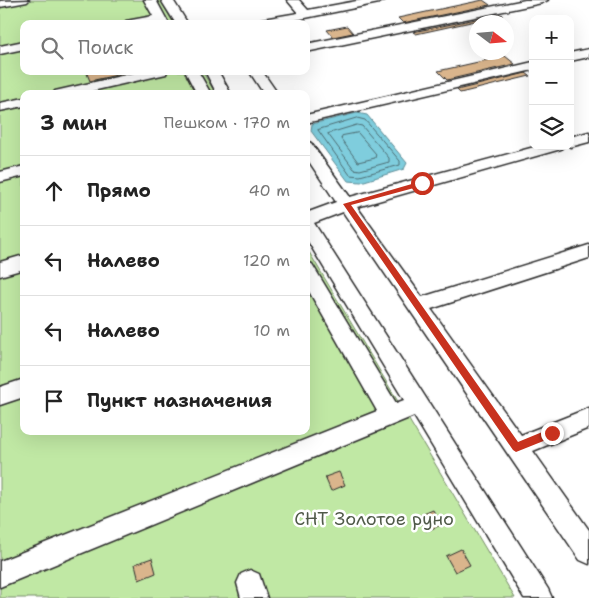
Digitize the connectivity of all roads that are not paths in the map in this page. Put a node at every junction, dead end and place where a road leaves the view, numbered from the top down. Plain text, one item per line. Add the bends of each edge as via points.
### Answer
1 (24, 0) edge
2 (150, 0) edge
3 (167, 0) edge
4 (293, 0) edge
5 (379, 0) edge
6 (542, 0) edge
7 (0, 4) edge
8 (305, 14) junction
9 (161, 20) edge
10 (180, 20) edge
11 (276, 20) edge
12 (20, 46) edge
13 (310, 47) edge
14 (0, 50) edge
15 (589, 53) edge
16 (574, 56) edge
17 (529, 67) edge
18 (143, 75) edge
19 (193, 75) edge
20 (213, 75) edge
21 (258, 75) edge
22 (78, 90) edge
23 (202, 90) edge
24 (222, 90) edge
25 (268, 90) edge
26 (20, 103) edge
27 (0, 107) edge
28 (310, 118) edge
29 (589, 137) edge
30 (574, 141) edge
31 (542, 150) edge
32 (310, 152) edge
33 (20, 172) edge
34 (0, 177) edge
35 (346, 204) junction
36 (310, 220) edge
37 (310, 228) edge
38 (589, 250) edge
39 (20, 263) edge
40 (0, 269) edge
41 (312, 292) edge
42 (418, 306) junction
43 (20, 389) edge
44 (0, 396) edge
45 (419, 404) junction
46 (391, 415) junction
47 (589, 418) edge
48 (516, 447) junction
49 (589, 552) edge
50 (0, 574) edge
51 (539, 598) edge

1 - 7 street
2 - 9 street
3 - 10 street
4 - 8 street
5 - 8 street
6 - 13 lane
8 - 11 street
12 - 14 lane
15 - 16 street
17 - 28 lane
18 - 22 street
19 - 23 street
20 - 24 street
21 - 25 street
26 - 27 street
29 - 30 street
31 - 35 lane
32 - 35 street
33 - 34 street
35 - 36 lane
35 - 42 street
37 - 45 street
38 - 42 street
39 - 40 street
41 - 46 street
42 - 48 street
43 - 44 street
45 - 46 street
45 - 51 street
46 - 50 street
47 - 48 street
48 - 49 street

